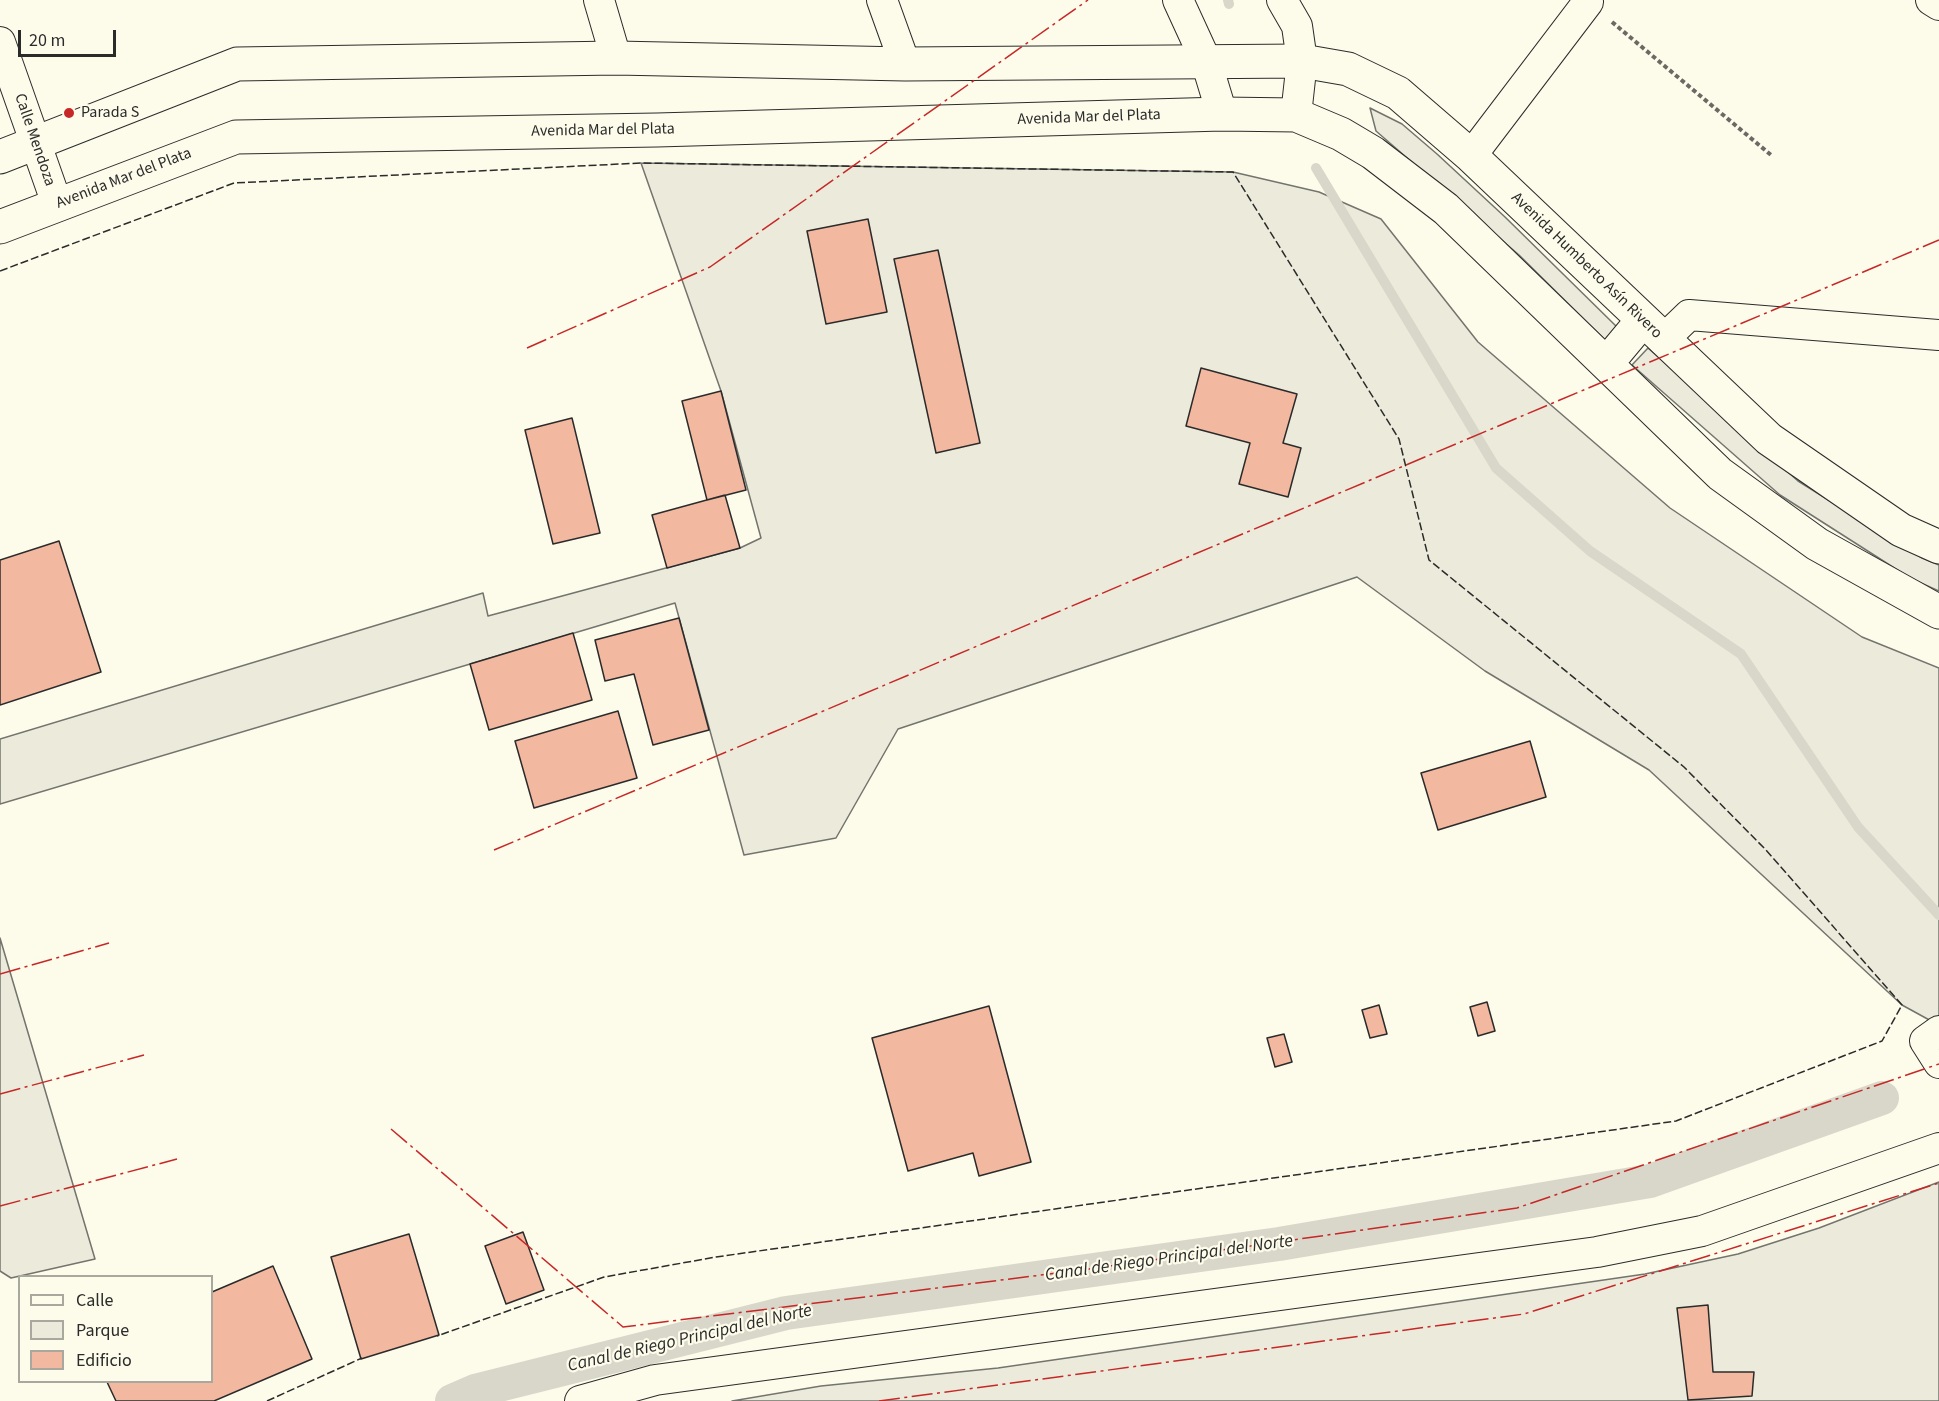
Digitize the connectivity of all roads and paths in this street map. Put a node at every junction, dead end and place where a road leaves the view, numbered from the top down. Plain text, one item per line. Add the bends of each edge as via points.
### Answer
1 (598, 0) edge
2 (882, 0) edge
3 (1178, 0) edge
4 (1282, 0) edge
5 (1931, 0) edge
6 (1588, 2) joint
7 (1939, 5) edge
8 (0, 42) edge
9 (616, 58) junction
10 (1206, 61) junction
11 (1302, 62) junction
12 (905, 64) junction
13 (1222, 114) junction
14 (1296, 115) junction
15 (34, 144) junction
16 (1771, 155) dead end
17 (1471, 156) junction
18 (0, 157) edge
19 (57, 204) junction
20 (0, 227) edge
21 (1653, 330) junction
22 (1939, 335) edge
23 (1607, 363) junction
24 (1939, 547) edge
25 (1939, 612) edge
26 (1939, 1148) edge
27 (579, 1401) edge

1 - 9 street
2 - 12 street
3 - 10 street
4 - 11 street via 1297,27
5 - 7 street
6 - 16 path
6 - 17 street
8 - 15 street, Calle Mendoza
9 - 12 street
9 - 15 street via 237,64
10 - 11 street, Avenida Humberto Asín Rivero
10 - 12 street
10 - 13 street
11 - 14 street
11 - 17 street, Avenida Humberto Asín Rivero via 1348,69 1398,93
13 - 14 street
13 - 19 street, Avenida Mar del Plata via 236,137
14 - 23 street via 1373,153 1446,209
15 - 18 street
15 - 19 street, Calle Mendoza
17 - 21 street, Avenida Humberto Asín Rivero
19 - 20 street, Avenida Mar del Plata
21 - 22 street via 1689,315
21 - 23 street
21 - 24 street, Avenida Humberto Asín Rivero via 1769,439 1900,530
23 - 25 street via 1720,474 1817,544
26 - 27 street via 1702,1231 1597,1252 655,1380

